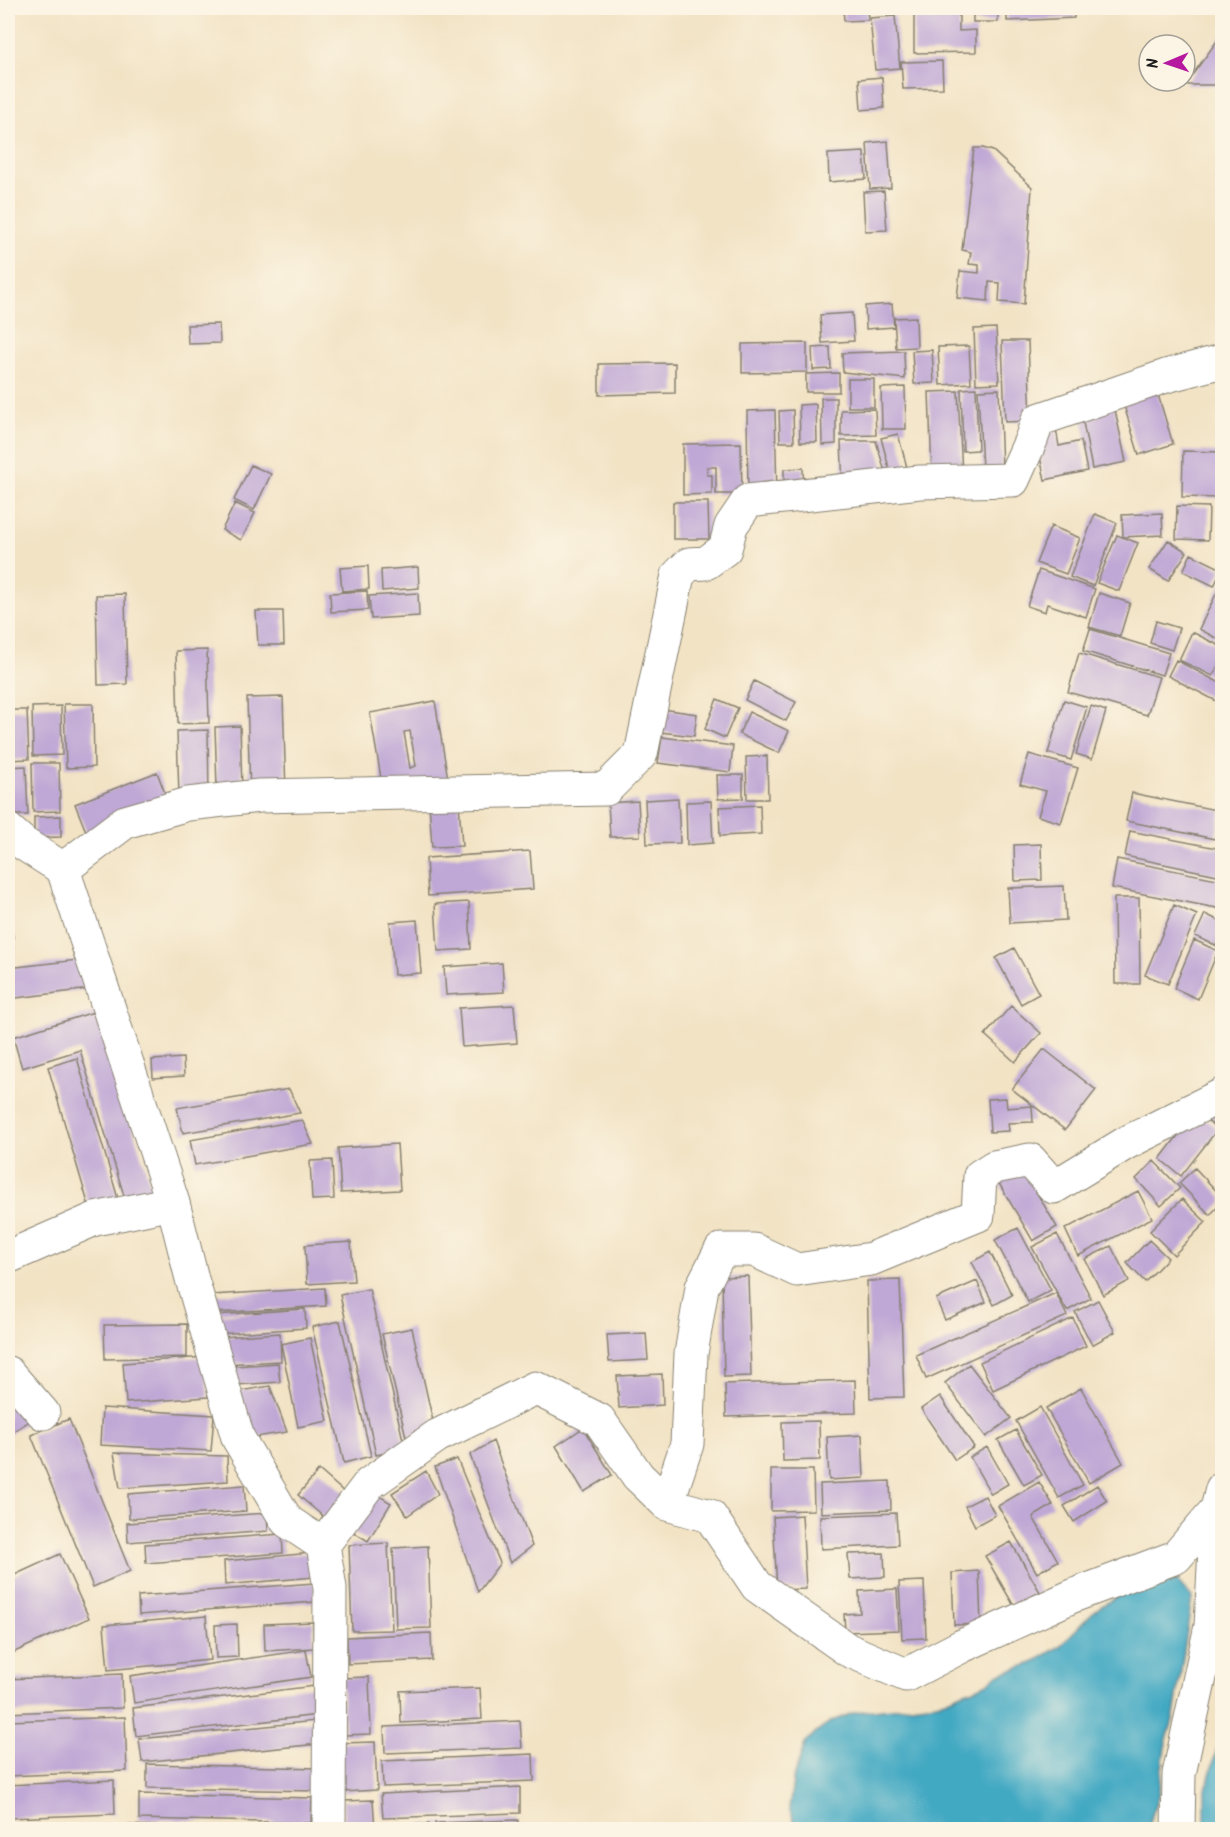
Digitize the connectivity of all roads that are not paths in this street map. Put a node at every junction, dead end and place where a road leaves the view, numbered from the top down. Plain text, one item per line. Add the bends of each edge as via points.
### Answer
1 (1222, 361) edge
2 (8, 830) edge
3 (63, 869) junction
4 (1222, 1095) edge
5 (173, 1203) junction
6 (8, 1257) edge
7 (8, 1373) edge
8 (44, 1413) dead end
9 (1220, 1499) edge
10 (667, 1504) junction
11 (322, 1545) junction
12 (329, 1830) edge
13 (1178, 1830) edge

1 - 3 street via 1038,420 1013,480 920,482 748,501 732,526 725,549 706,563 689,564 678,575 641,754 606,789 259,796 188,804 125,822
2 - 3 street
3 - 5 street
4 - 10 street via 1126,1143 1054,1187 1030,1160 994,1167 980,1176 978,1215 871,1258 797,1270 754,1250 721,1250 702,1287 691,1354 687,1444
5 - 6 street via 95,1219
5 - 11 street via 238,1438 287,1521
7 - 8 street
9 - 10 street via 1176,1557 1075,1595 906,1675 848,1650 758,1586 710,1515
9 - 13 street via 1211,1626 1179,1774
10 - 11 street via 638,1476 599,1420 535,1388 437,1436 369,1484
11 - 12 street via 330,1588

